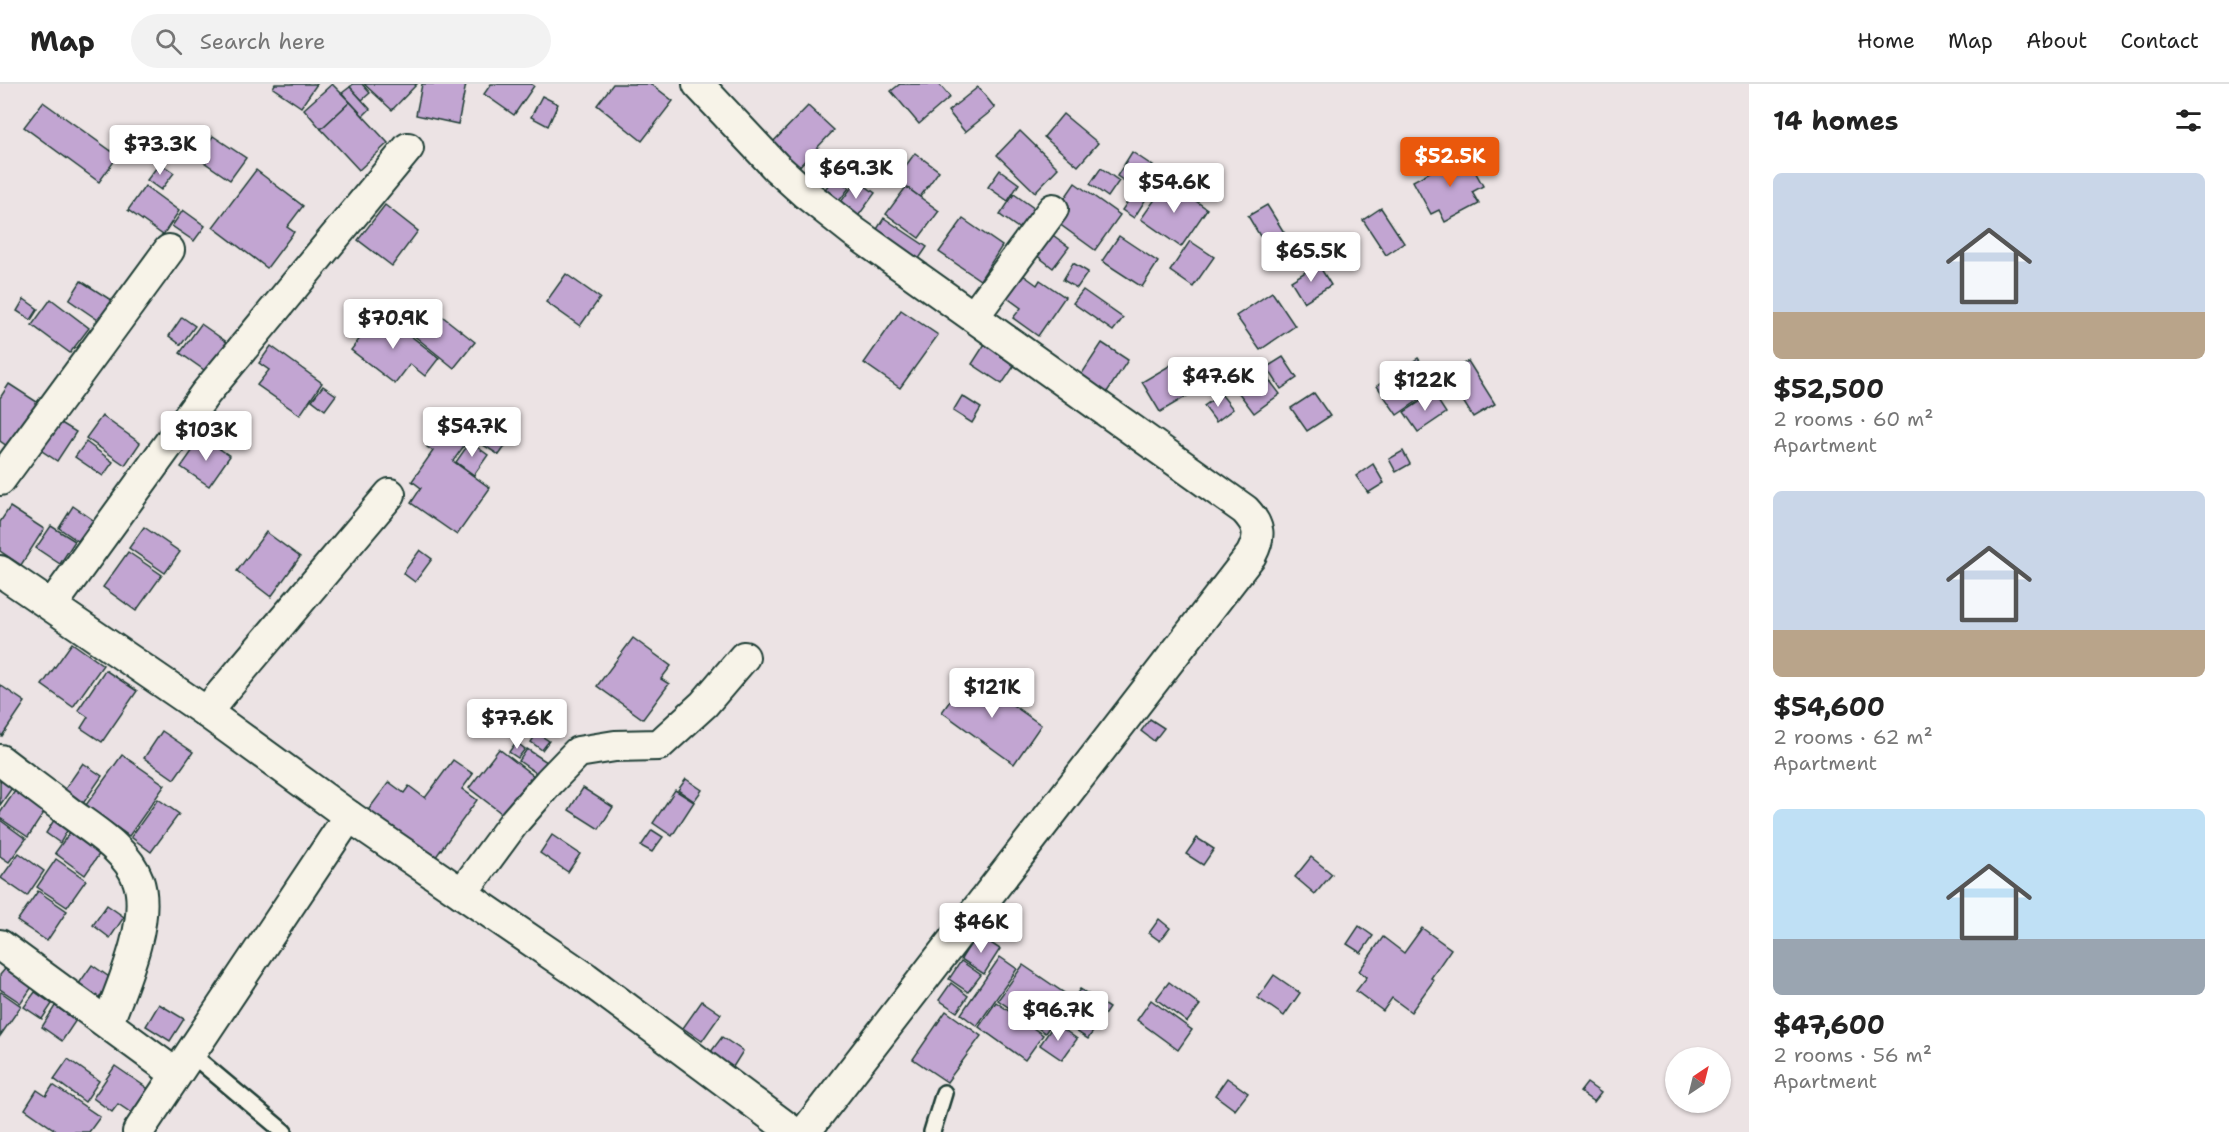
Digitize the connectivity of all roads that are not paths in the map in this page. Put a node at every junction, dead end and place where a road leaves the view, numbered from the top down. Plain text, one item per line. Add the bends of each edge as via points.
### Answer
1 (698, 84) edge
2 (408, 148) dead end
3 (1053, 209) dead end
4 (169, 250) dead end
5 (974, 316) junction
6 (0, 480) edge
7 (390, 494) dead end
8 (0, 571) edge
9 (52, 605) junction
10 (744, 657) dead end
11 (206, 712) junction
12 (0, 760) edge
13 (349, 816) junction
14 (462, 893) junction
15 (0, 945) edge
16 (108, 1022) junction
17 (183, 1063) junction
18 (944, 1093) dead end
19 (138, 1132) edge
20 (284, 1132) edge
21 (793, 1132) edge
22 (805, 1132) edge
23 (932, 1132) edge

1 - 5 street via 806,194
2 - 9 street via 205,394
3 - 5 street
4 - 6 street
5 - 22 street via 1245,510 1255,520 1256,544
7 - 11 street
8 - 9 street
9 - 11 street
10 - 14 street via 704,704 659,745 578,752 515,821
11 - 13 street
12 - 16 street via 109,843 126,860 139,882 140,919 133,958
13 - 14 street
13 - 17 street
14 - 21 street via 586,978
15 - 16 street
16 - 17 street
17 - 19 street
17 - 20 lane
18 - 23 lane

